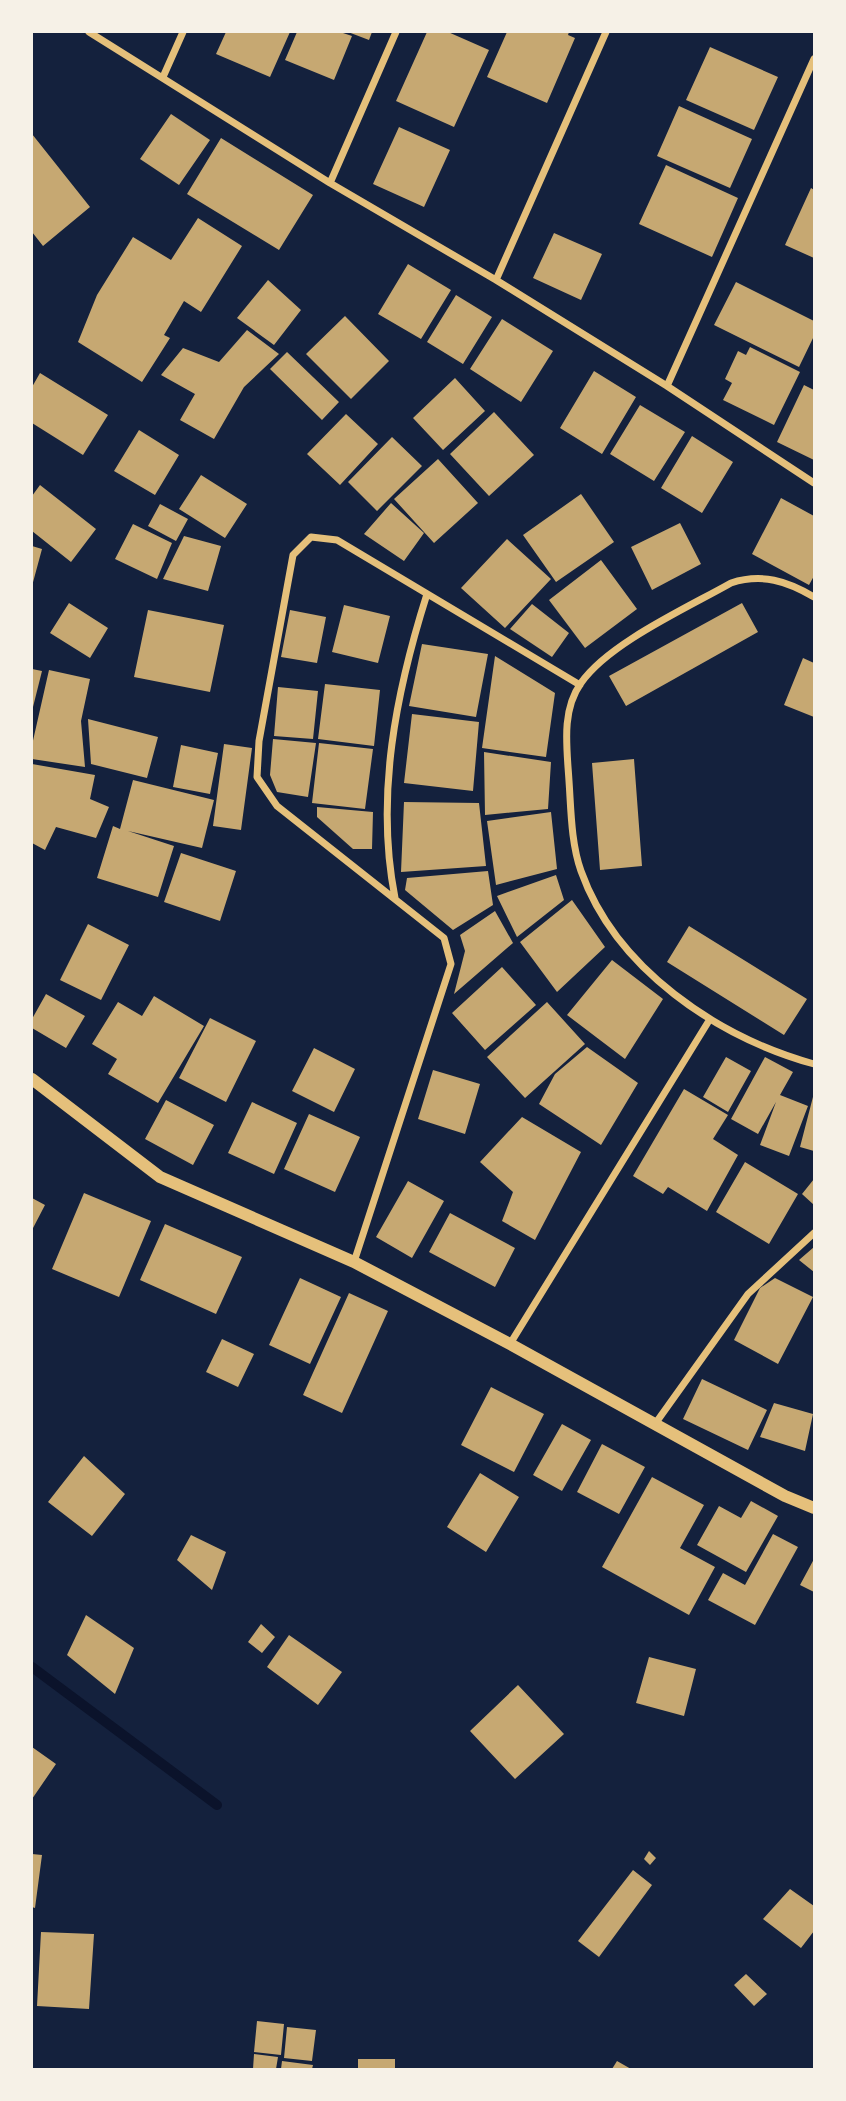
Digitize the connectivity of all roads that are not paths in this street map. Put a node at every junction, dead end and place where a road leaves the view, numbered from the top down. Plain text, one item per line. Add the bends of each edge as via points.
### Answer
1 (89, 32) edge
2 (183, 32) edge
3 (396, 32) edge
4 (606, 32) edge
5 (814, 59) edge
6 (163, 77) junction
7 (330, 183) junction
8 (496, 279) junction
9 (667, 386) junction
10 (814, 483) edge
11 (427, 594) junction
12 (814, 597) edge
13 (580, 685) junction
14 (395, 899) junction
15 (710, 1019) junction
16 (814, 1064) edge
17 (32, 1079) edge
18 (814, 1233) edge
19 (354, 1262) junction
20 (510, 1343) junction
21 (655, 1424) junction
22 (814, 1508) edge

1 - 6 street
2 - 6 street
3 - 7 street
4 - 8 street
5 - 9 street
6 - 7 street
7 - 8 street
8 - 9 street
9 - 10 street
11 - 13 street
11 - 14 street via 404,668 391,751 386,853
11 - 14 street via 337,540 311,537 293,555 259,741 257,777 277,806
12 - 13 street via 771,579 731,583 608,654
13 - 15 street via 568,718 567,748 580,869 602,915 628,951
14 - 19 street via 444,938 451,964
15 - 16 street via 761,1045
15 - 20 street
17 - 19 street via 160,1177
18 - 21 street via 748,1294
19 - 20 street
20 - 21 street
21 - 22 street

